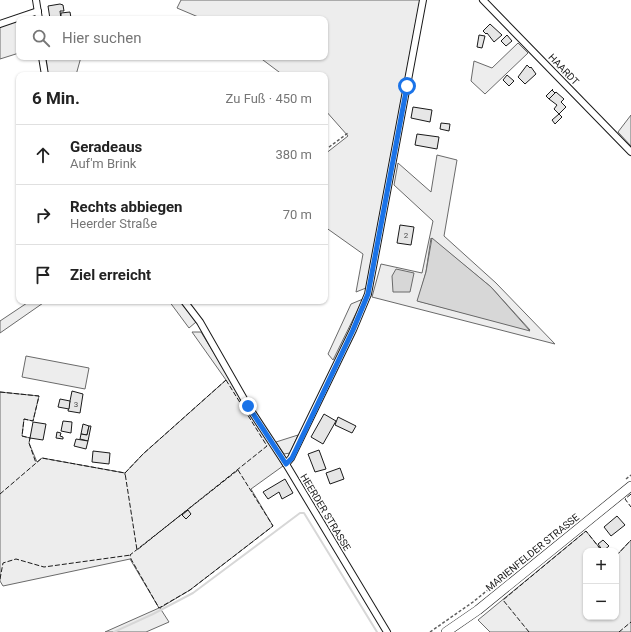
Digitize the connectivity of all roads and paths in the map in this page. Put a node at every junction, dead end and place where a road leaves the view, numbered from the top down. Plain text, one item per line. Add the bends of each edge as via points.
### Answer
1 (36, 0) edge
2 (423, 0) edge
3 (483, 0) edge
4 (38, 11) junction
5 (23, 16) edge
6 (39, 16) edge
7 (16, 19) edge
8 (0, 24) edge
9 (42, 60) edge
10 (44, 72) edge
11 (348, 133) dead end
12 (328, 148) edge
13 (631, 152) edge
14 (186, 304) edge
15 (286, 464) junction
16 (631, 475) edge
17 (628, 483) edge
18 (532, 556) dead end
19 (387, 632) edge
20 (430, 632) edge
21 (446, 632) edge

1 - 4 street
2 - 15 street via 368,294 292,458
3 - 13 street, HAARDT
4 - 5 street
4 - 6 street
7 - 8 street
9 - 10 street
11 - 12 path
14 - 15 street, HEERDER STRASSE via 200,322 248,406
15 - 19 street, HEERDER STRASSE
16 - 17 path
17 - 21 main road, MARIENFELDER STRASSE via 478,610
18 - 20 path

